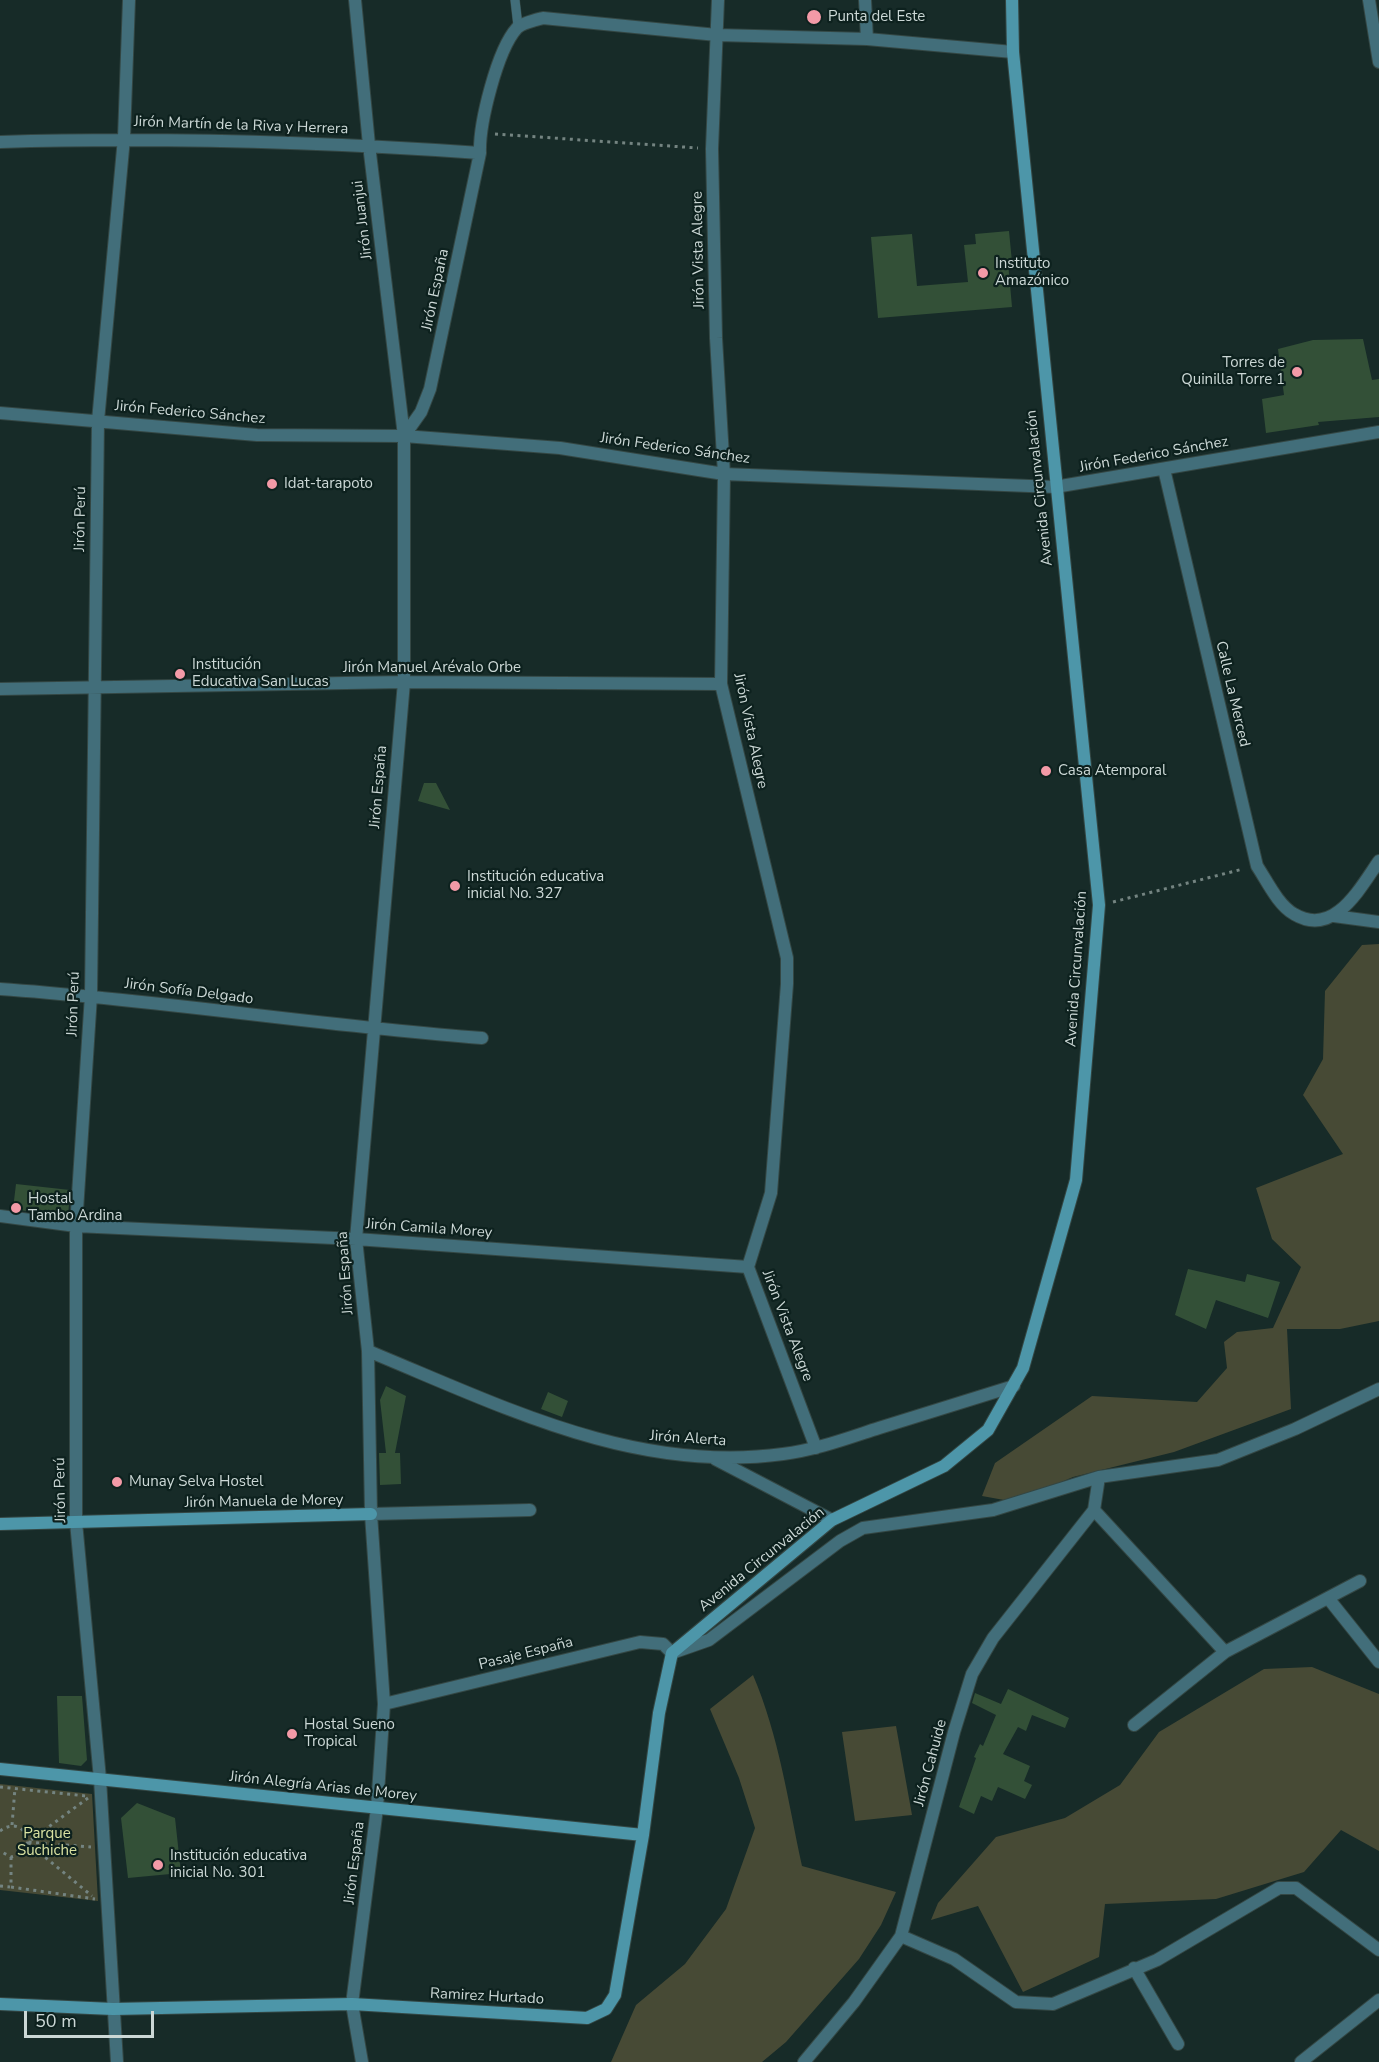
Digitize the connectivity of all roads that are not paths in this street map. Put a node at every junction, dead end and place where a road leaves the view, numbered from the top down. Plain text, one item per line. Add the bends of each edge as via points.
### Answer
1 (129, 0) edge
2 (355, 0) edge
3 (515, 0) edge
4 (718, 0) edge
5 (865, 0) edge
6 (1012, 0) edge
7 (1369, 0) edge
8 (518, 26) junction
9 (717, 35) junction
10 (867, 39) junction
11 (1013, 52) junction
12 (1379, 62) edge
13 (124, 138) junction
14 (0, 142) edge
15 (369, 145) junction
16 (480, 153) junction
17 (0, 413) edge
18 (98, 421) junction
19 (1379, 432) edge
20 (405, 436) junction
21 (1164, 469) junction
22 (724, 474) junction
23 (1055, 487) junction
24 (404, 682) junction
25 (721, 684) junction
26 (0, 689) edge
27 (94, 689) junction
28 (1379, 861) edge
29 (1334, 916) junction
30 (1379, 922) edge
31 (0, 989) edge
32 (91, 995) junction
33 (373, 1030) junction
34 (482, 1038) dead end
35 (0, 1216) edge
36 (76, 1226) junction
37 (356, 1239) junction
38 (748, 1267) junction
39 (368, 1351) junction
40 (1014, 1386) junction
41 (1379, 1389) edge
42 (816, 1448) junction
43 (714, 1458) junction
44 (1099, 1477) junction
45 (530, 1510) dead end
46 (1094, 1510) junction
47 (371, 1514) junction
48 (832, 1520) junction
49 (76, 1522) junction
50 (0, 1524) edge
51 (1360, 1581) dead end
52 (1328, 1598) junction
53 (1225, 1652) junction
54 (672, 1653) junction
55 (1379, 1662) edge
56 (384, 1704) junction
57 (1134, 1725) dead end
58 (0, 1769) edge
59 (99, 1779) junction
60 (377, 1808) junction
61 (643, 1834) junction
62 (901, 1936) junction
63 (1379, 1950) edge
64 (1134, 1968) junction
65 (1379, 2000) edge
66 (0, 2004) edge
67 (352, 2004) junction
68 (113, 2009) junction
69 (1178, 2044) dead end
70 (117, 2062) edge
71 (362, 2062) edge
72 (804, 2062) edge
73 (1301, 2062) edge

1 - 13 street, Jirón Perú
2 - 15 street, Jirón Juanjui
3 - 8 lane
4 - 9 street, Jirón Vista Alegre
5 - 10 street
6 - 11 street, Avenida Circunvalación
7 - 12 street
8 - 9 street via 543,18
8 - 16 street, Jirón España via 503,49 479,133
9 - 10 street
9 - 22 street, Jirón Vista Alegre via 712,148
10 - 11 street
11 - 23 street, Avenida Circunvalación
13 - 14 street, Jirón Martín de la Riva y Herrera
13 - 15 street, Jirón Martín de la Riva y Herrera
13 - 18 street, Jirón Perú
15 - 16 street, Jirón Martín de la Riva y Herrera
15 - 20 street, Jirón Juanjui
16 - 20 street, Jirón España via 430,389
17 - 18 street, Jirón Federico Sánchez
18 - 20 street, Jirón Federico Sánchez via 257,435
18 - 27 street, Jirón Perú
19 - 21 street, Jirón Federico Sánchez
20 - 22 street, Jirón Federico Sánchez via 560,448
20 - 24 street, Jirón España
21 - 23 street, Jirón Federico Sánchez
21 - 29 street, Calle La Merced via 1257,866 1277,897 1294,914 1317,921
22 - 23 street, Jirón Federico Sánchez
22 - 25 street, Jirón Vista Alegre
23 - 40 street, Avenida Circunvalación via 1099,905 1076,1180 1023,1368
24 - 25 street, Jirón Manuel Arévalo Orbe
24 - 27 street, Jirón Manuel Arévalo Orbe
24 - 33 street, Jirón España
25 - 38 street, Jirón Vista Alegre via 787,958 771,1193
26 - 27 street, Jirón Manuel Arévalo Orbe
27 - 32 street, Jirón Perú
28 - 29 street via 1348,905
29 - 30 street
31 - 32 street, Jirón Sofía Delgado
32 - 33 street, Jirón Sofía Delgado
32 - 36 street, Jirón Perú
33 - 34 street, Jirón Sofía Delgado
33 - 37 street, Jirón España
35 - 36 street, Jirón Camila Morey
36 - 37 street, Jirón Camila Morey
36 - 49 street, Jirón Perú
37 - 38 street, Jirón Camila Morey
37 - 39 street, Jirón España
38 - 42 street, Jirón Vista Alegre
39 - 43 street, Jirón Alerta via 561,1430 644,1451
39 - 47 street, Jirón España
40 - 42 street, Jirón Alerta
40 - 48 street, Avenida Circunvalación via 988,1430 944,1466
41 - 44 street via 1218,1460
42 - 43 street, Jirón Alerta
43 - 48 street
44 - 46 street, Jirón Cahuide
44 - 54 street via 993,1510 863,1528 840,1541 709,1640
45 - 47 street, Jirón Manuela de Morey
46 - 53 street
46 - 62 street, Jirón Cahuide via 993,1638 972,1674
47 - 49 street, Jirón Manuela de Morey
47 - 56 street, Jirón España
48 - 54 street, Avenida Circunvalación
49 - 50 street, Jirón Manuela de Morey
49 - 59 street, Jirón Perú
51 - 52 street
52 - 53 street
52 - 55 street
53 - 57 street
54 - 56 street, Pasaje España via 663,1644 640,1642
54 - 61 street, Ramirez Hurtado via 659,1713
56 - 60 street, Jirón España
58 - 59 street, Jirón Alegría Arias de Morey
59 - 60 street, Jirón Alegría Arias de Morey
59 - 68 street, Jirón Perú
60 - 61 street, Jirón Alegría Arias de Morey
60 - 67 street, Jirón España
61 - 67 street, Ramirez Hurtado via 615,1995 606,2009 587,2018
62 - 64 street via 954,1959 1016,2002 1035,2005 1053,2004
62 - 72 street, Jirón Cahuide via 854,2002
63 - 64 street via 1296,1888 1279,1887 1157,1960
64 - 69 street
65 - 73 street
66 - 68 street, Ramirez Hurtado
67 - 68 street, Ramirez Hurtado
67 - 71 street, Jirón España
68 - 70 street, Jirón Perú

